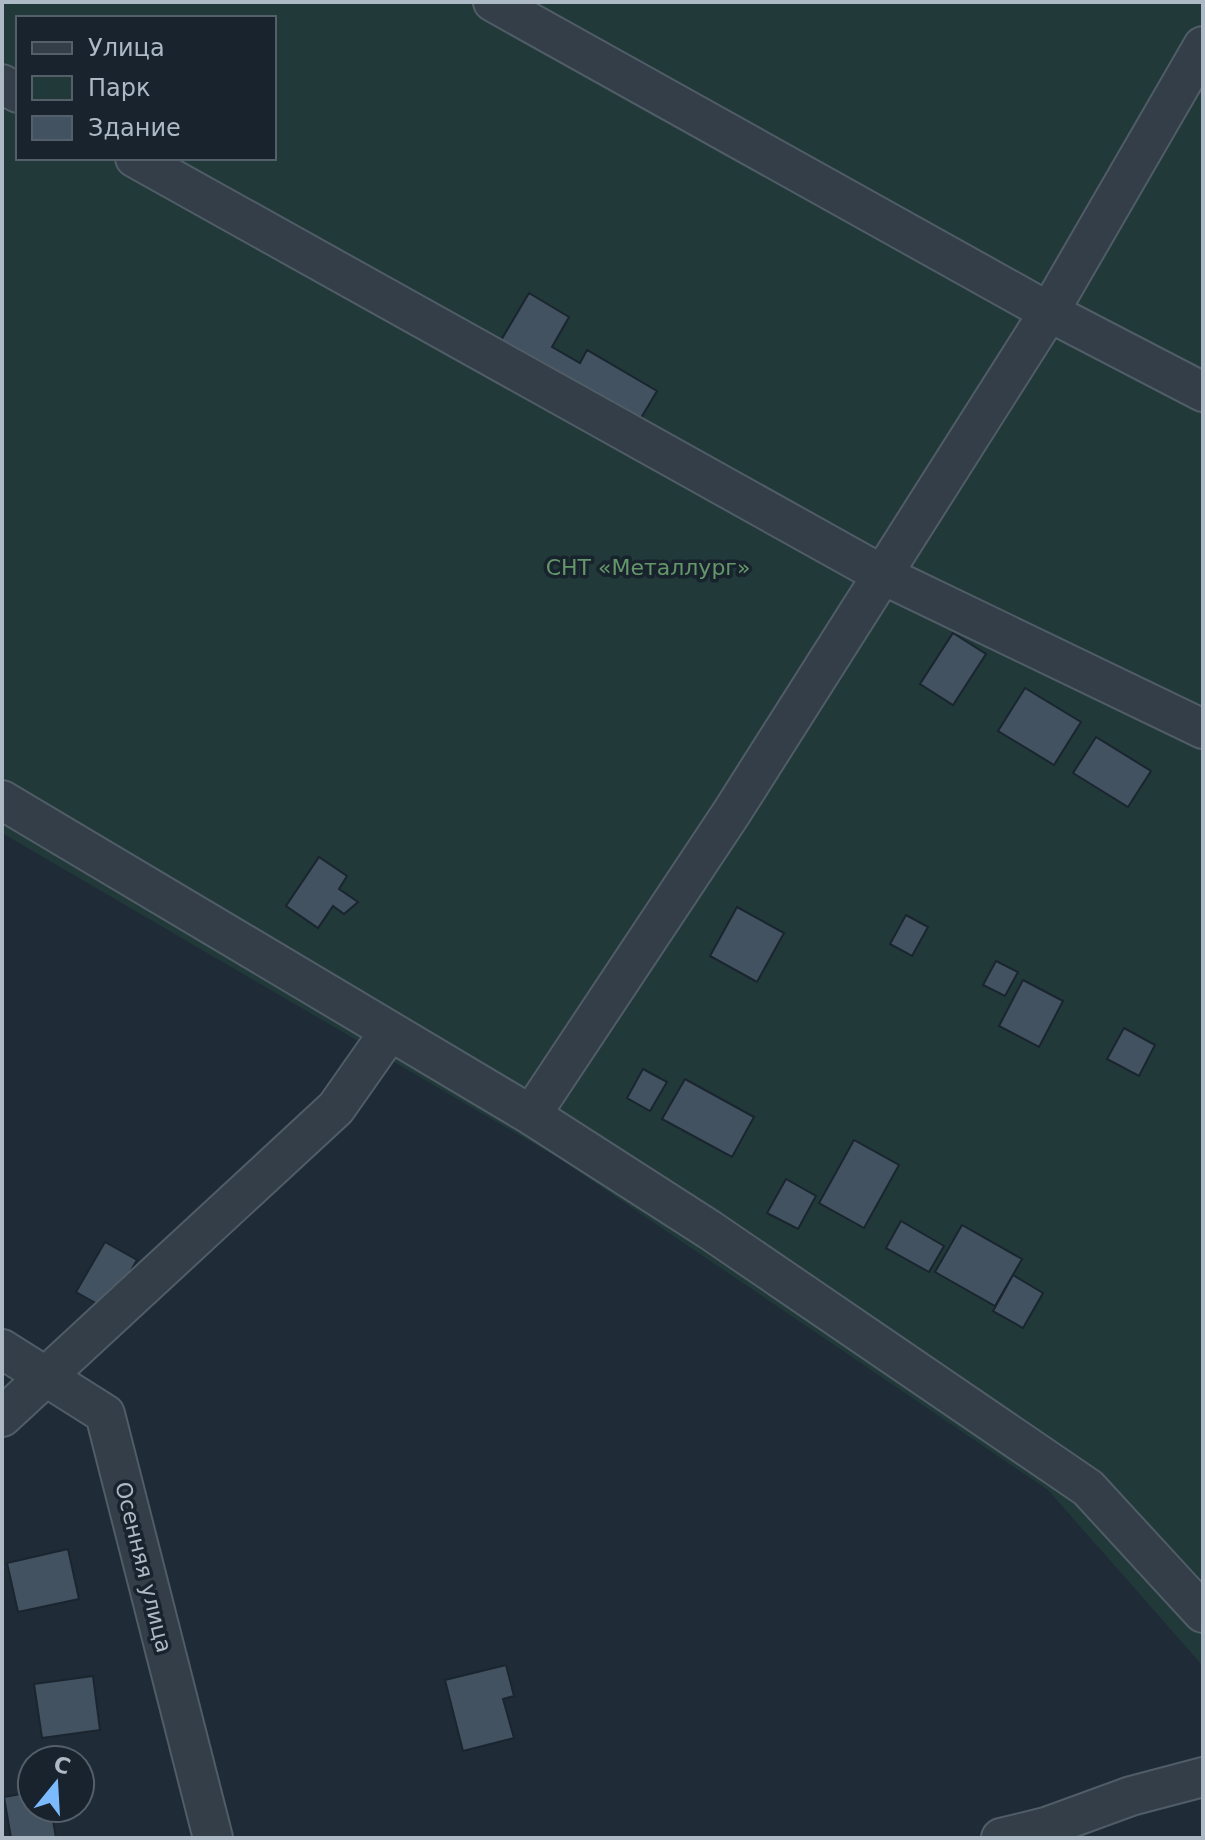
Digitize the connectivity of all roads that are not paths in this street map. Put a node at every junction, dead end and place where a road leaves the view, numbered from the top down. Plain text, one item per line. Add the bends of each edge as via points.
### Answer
1 (493, 2) edge
2 (1203, 46) edge
3 (139, 160) edge
4 (1049, 312) junction
5 (1203, 392) edge
6 (881, 574) junction
7 (1203, 729) edge
8 (2, 800) edge
9 (390, 1031) junction
10 (531, 1115) junction
11 (2, 1349) edge
12 (45, 1376) junction
13 (2, 1417) edge
14 (1203, 1613) edge
15 (1203, 1777) edge
16 (213, 1838) edge
17 (1001, 1838) edge

1 - 4 street
2 - 4 street
3 - 6 street
4 - 5 street
4 - 6 street
6 - 7 street
6 - 10 street via 732,812
8 - 9 street
9 - 10 street
9 - 12 street via 336,1108
10 - 14 street via 710,1230 1088,1488
11 - 12 street, Осенняя улица
12 - 13 street
12 - 16 street, Осенняя улица via 105,1414
15 - 17 street

